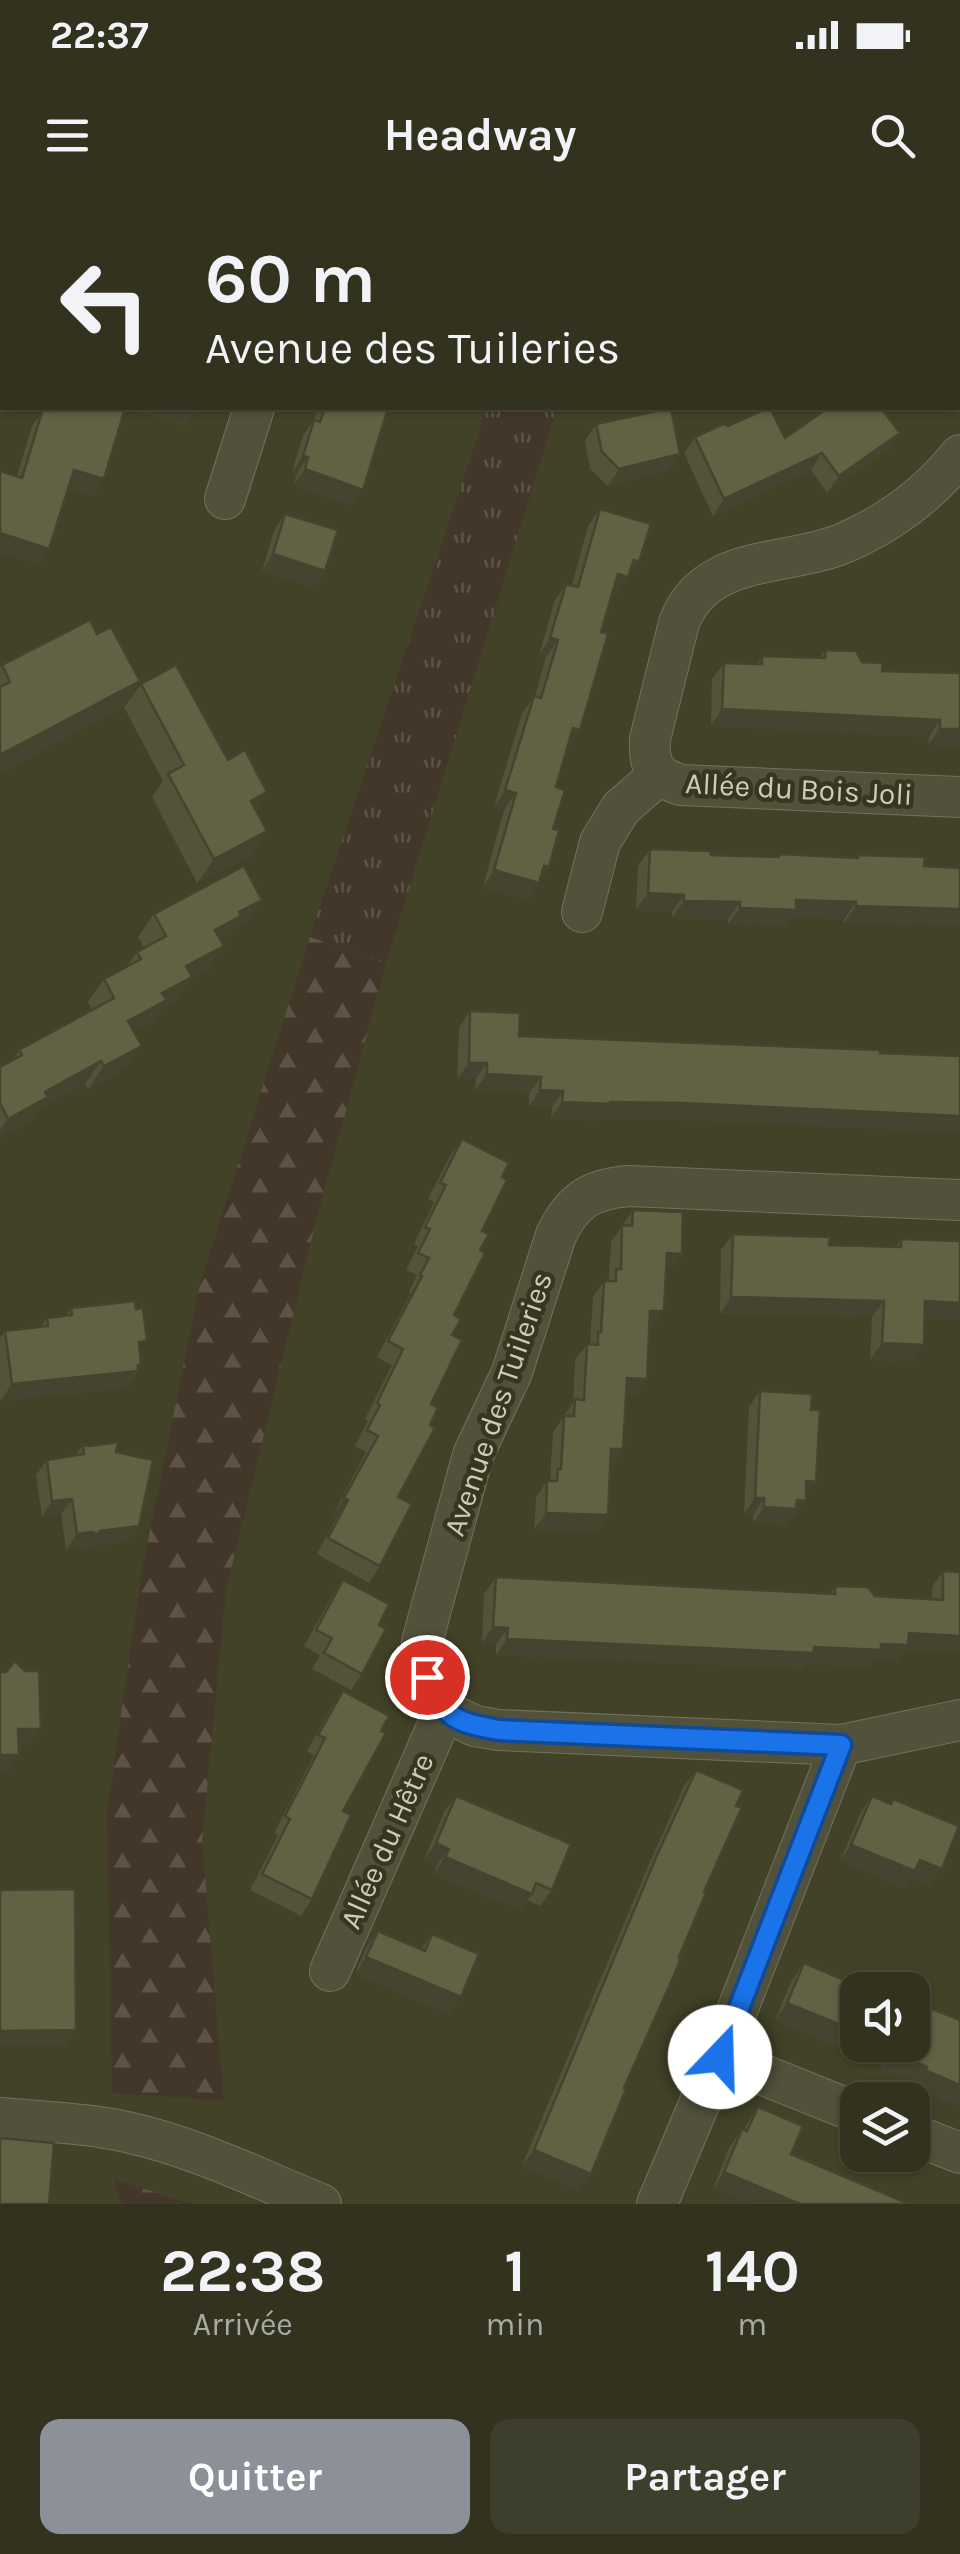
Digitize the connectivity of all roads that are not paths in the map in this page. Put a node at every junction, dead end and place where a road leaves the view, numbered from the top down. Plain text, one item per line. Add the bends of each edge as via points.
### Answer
1 (253, 410) edge
2 (960, 455) edge
3 (224, 499) dead end
4 (659, 775) junction
5 (960, 798) edge
6 (582, 912) dead end
7 (960, 1200) edge
8 (444, 1711) junction
9 (960, 1720) edge
10 (841, 1745) junction
11 (330, 1971) dead end
12 (720, 2057) junction
13 (840, 2105) edge
14 (0, 2118) edge
15 (930, 2142) edge
16 (960, 2154) edge
17 (321, 2204) edge
18 (658, 2204) edge

1 - 3 street
2 - 4 street, Allée du Bois Joli via 922,495 876,528 806,555 735,569 696,592 680,622 650,739
4 - 5 street, Allée du Bois Joli via 698,787
4 - 6 street via 620,808 600,842
7 - 8 street, Avenue des Tuileries via 629,1186 579,1201 556,1234 512,1372 473,1456 426,1623 422,1659
8 - 10 street via 499,1730
8 - 11 street, Allée du Hêtre
9 - 10 street
10 - 12 street
12 - 13 street
12 - 18 street
14 - 17 street via 141,2136
15 - 16 street

